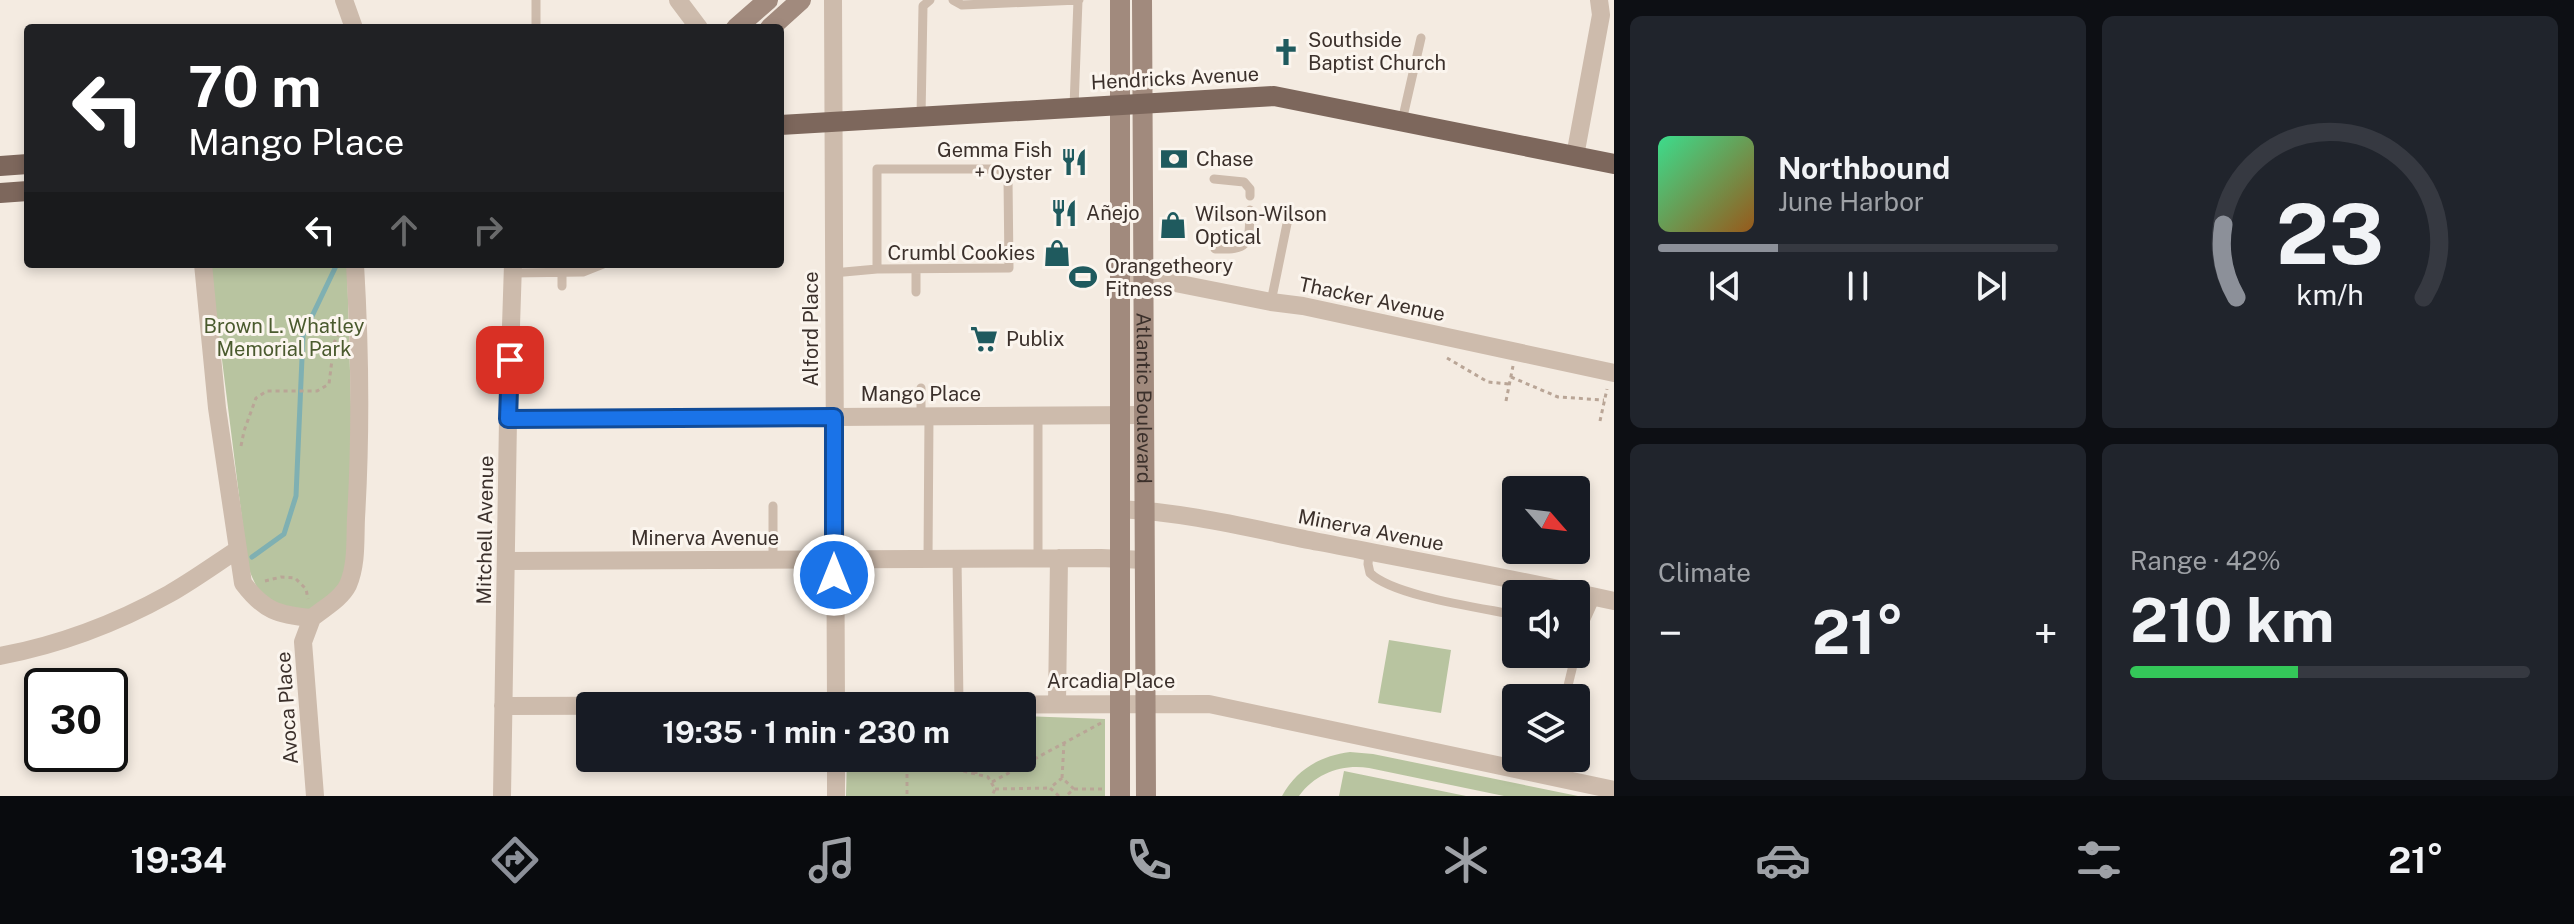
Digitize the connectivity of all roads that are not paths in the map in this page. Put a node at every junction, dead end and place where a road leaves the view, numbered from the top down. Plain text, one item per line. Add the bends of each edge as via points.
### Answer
1 (344, 0) edge
2 (536, 0) edge
3 (678, 0) edge
4 (768, 0) edge
5 (801, 0) edge
6 (833, 0) edge
7 (930, 0) edge
8 (953, 0) edge
9 (1079, 0) edge
10 (1120, 0) edge
11 (1142, 0) edge
12 (1599, 0) edge
13 (353, 24) edge
14 (536, 24) edge
15 (696, 24) edge
16 (741, 24) edge
17 (774, 24) edge
18 (1421, 38) dead end
19 (1143, 103) junction
20 (1119, 104) junction
21 (1074, 107) junction
22 (921, 117) junction
23 (1402, 121) junction
24 (834, 123) junction
25 (784, 125) edge
26 (1575, 156) junction
27 (24, 164) edge
28 (1614, 164) edge
29 (0, 166) edge
30 (1214, 179) dead end
31 (24, 191) edge
32 (0, 193) edge
33 (1250, 196) dead end
34 (1290, 209) dead end
35 (1250, 210) dead end
36 (1215, 249) dead end
37 (203, 268) edge
38 (355, 268) edge
39 (513, 268) edge
40 (595, 268) edge
41 (877, 269) junction
42 (916, 269) junction
43 (562, 273) junction
44 (833, 273) junction
45 (1143, 278) junction
46 (1119, 280) junction
47 (562, 286) dead end
48 (916, 292) dead end
49 (1271, 302) junction
50 (1612, 372) edge
51 (921, 388) dead end
52 (1119, 415) junction
53 (1143, 415) junction
54 (925, 416) junction
55 (1038, 416) junction
56 (834, 417) junction
57 (508, 419) junction
58 (773, 506) dead end
59 (1119, 509) junction
60 (1143, 510) junction
61 (237, 550) junction
62 (1369, 552) junction
63 (957, 558) junction
64 (1038, 558) junction
65 (1059, 558) junction
66 (773, 559) junction
67 (834, 559) junction
68 (928, 559) junction
69 (1119, 559) junction
70 (1144, 560) junction
71 (507, 561) junction
72 (1605, 599) edge
73 (1502, 612) edge
74 (1590, 615) edge
75 (312, 618) junction
76 (0, 656) edge
77 (836, 692) edge
78 (959, 692) edge
79 (1036, 703) edge
80 (1057, 703) junction
81 (1145, 703) junction
82 (503, 706) junction
83 (576, 706) edge
84 (1114, 711) junction
85 (1502, 758) edge
86 (836, 772) edge
87 (1562, 772) edge
88 (1614, 790) edge
89 (1114, 792) edge
90 (315, 796) edge
91 (502, 796) edge
92 (836, 796) edge
93 (1146, 796) edge

1 - 13 street
2 - 14 lane
3 - 15 street
4 - 16 main road
5 - 17 main road
6 - 24 street, Alford Place
7 - 22 lane via 923,6
8 - 9 lane via 962,5
9 - 21 lane
10 - 20 main road, Atlantic Boulevard
11 - 19 main road, Atlantic Boulevard
12 - 26 street via 1601,15
18 - 23 lane
19 - 20 main road, Hendricks Avenue
19 - 23 main road, Hendricks Avenue via 1286,97
19 - 45 main road, Atlantic Boulevard
20 - 21 main road, Hendricks Avenue
20 - 46 main road, Atlantic Boulevard
21 - 22 main road, Hendricks Avenue
22 - 24 main road, Hendricks Avenue
23 - 26 main road, Hendricks Avenue
24 - 25 main road, Hendricks Avenue
24 - 44 street, Alford Place
26 - 28 main road, Hendricks Avenue
27 - 29 main road
30 - 33 lane via 1244,182
31 - 32 main road
34 - 49 lane
35 - 36 lane via 1246,244
37 - 61 street
38 - 75 street via 355,561 340,596
39 - 43 lane
39 - 57 street, Mitchell Avenue
40 - 43 lane
41 - 42 lane
41 - 42 lane via 877,169 1006,173 1009,268
41 - 44 lane
42 - 48 lane
43 - 47 lane
44 - 56 street, Alford Place
45 - 46 street, Thacker Avenue
45 - 49 street, Thacker Avenue
45 - 53 main road, Atlantic Boulevard
46 - 52 main road, Atlantic Boulevard
49 - 50 street, Thacker Avenue
51 - 54 lane
52 - 53 street, Mango Place
52 - 55 street, Mango Place
52 - 59 main road, Atlantic Boulevard
53 - 60 main road, Atlantic Boulevard
54 - 55 street, Mango Place
54 - 56 street, Mango Place
54 - 68 lane
55 - 64 lane
56 - 57 street, Mango Place
56 - 67 street, Alford Place
57 - 71 street, Mitchell Avenue
58 - 66 lane
59 - 60 street, Minerva Avenue
59 - 69 main road, Atlantic Boulevard
60 - 62 street, Minerva Avenue
60 - 70 main road, Atlantic Boulevard
61 - 75 street via 243,583 261,604 282,614
61 - 76 street via 169,594 121,617
62 - 72 street, Minerva Avenue
62 - 73 lane via 1370,573 1383,583
63 - 64 street, Minerva Avenue
63 - 68 street, Minerva Avenue
63 - 78 lane
64 - 65 street, Minerva Avenue
65 - 69 street, Minerva Avenue
65 - 80 street
66 - 67 street, Minerva Avenue
66 - 71 street, Minerva Avenue
67 - 68 street, Minerva Avenue
67 - 77 street, Alford Place
69 - 70 street, Minerva Avenue
69 - 84 main road, Atlantic Boulevard
70 - 81 main road, Atlantic Boulevard
71 - 82 street, Mitchell Avenue
72 - 74 lane
75 - 90 street, Avoca Place via 303,642
79 - 80 street, Arcadia Place
80 - 84 street, Arcadia Place
81 - 84 street, Arcadia Place
81 - 85 street, Arcadia Place via 1209,704
81 - 93 main road, Atlantic Boulevard
82 - 83 street, Arcadia Place
82 - 91 street, Mitchell Avenue
84 - 89 main road, Atlantic Boulevard
86 - 92 street
87 - 88 street, Arcadia Place

